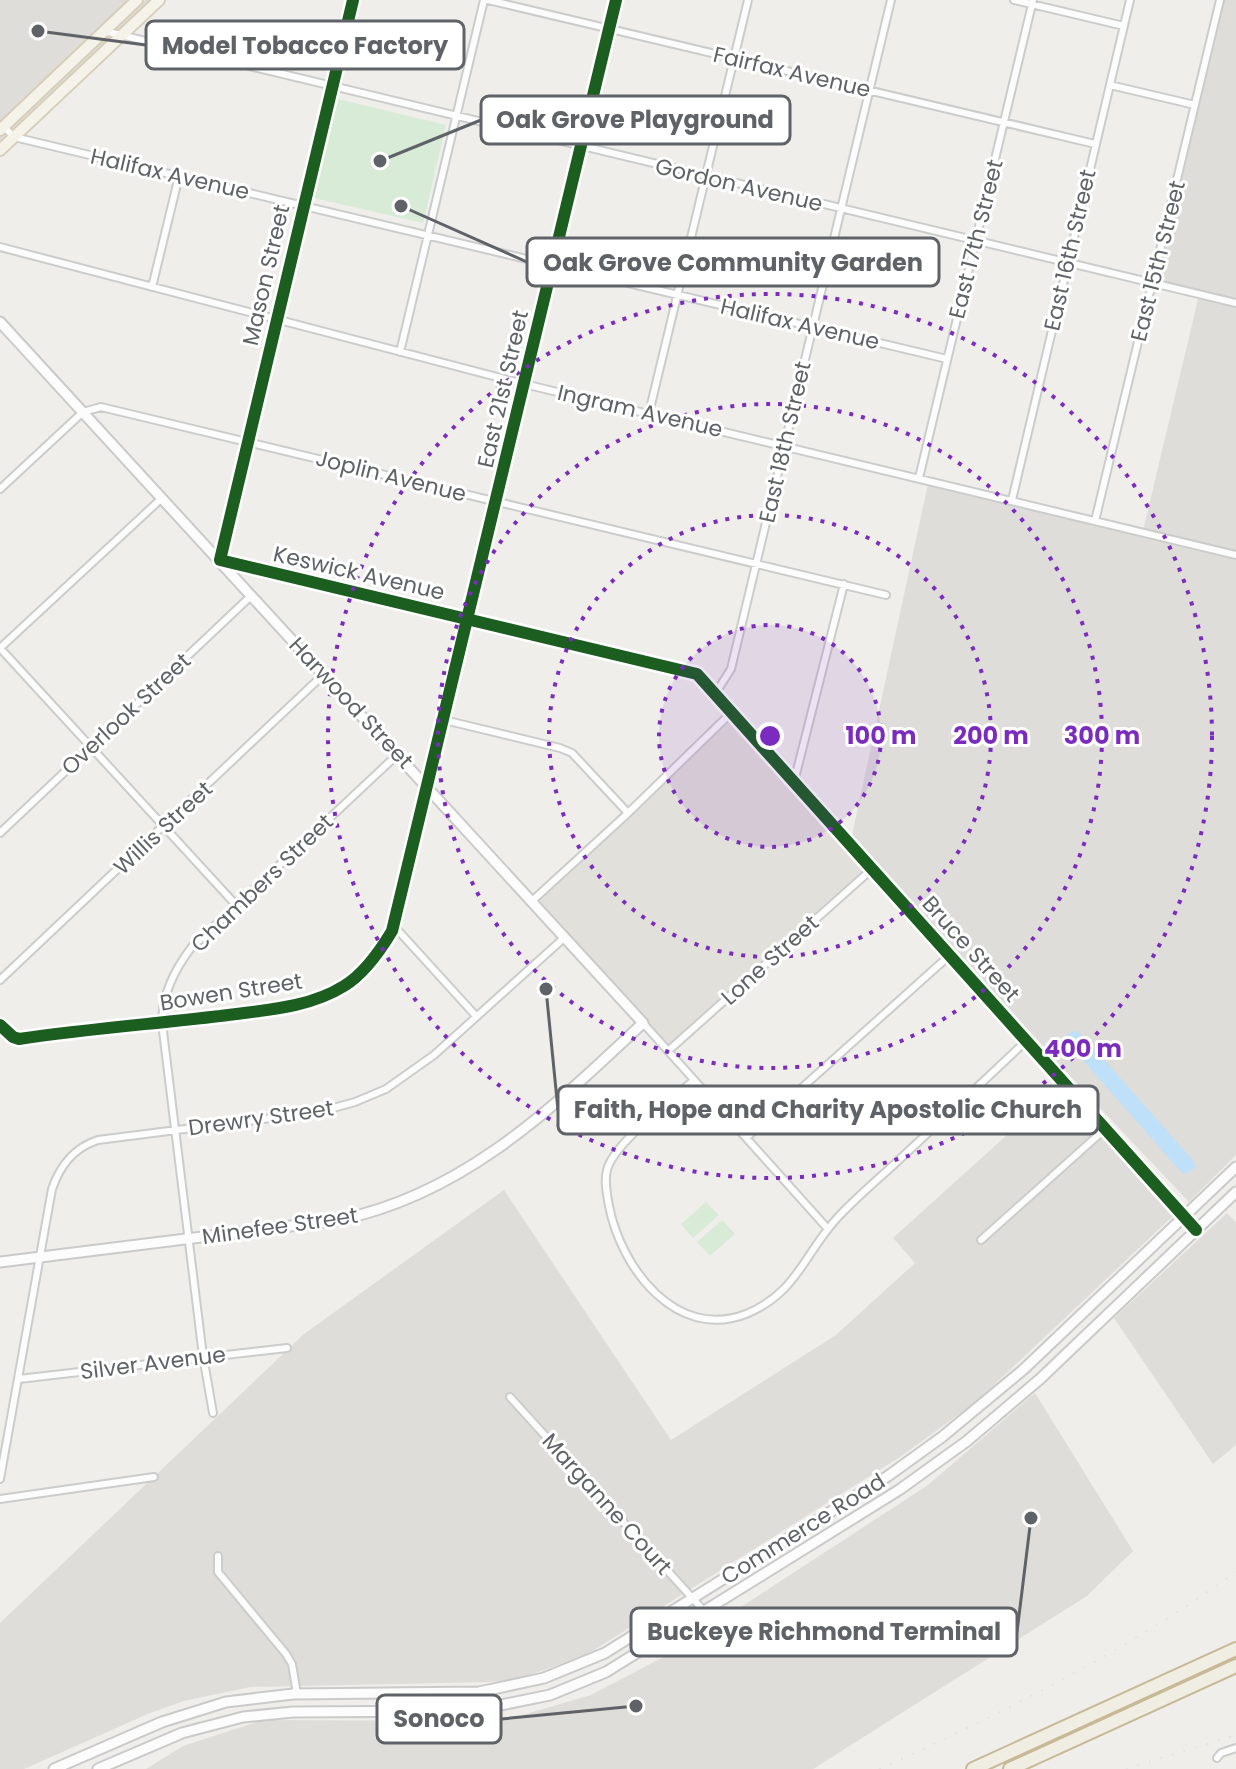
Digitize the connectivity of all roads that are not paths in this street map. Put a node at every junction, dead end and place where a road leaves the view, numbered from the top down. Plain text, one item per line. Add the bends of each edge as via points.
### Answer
1 (137, 0) edge
2 (159, 0) edge
3 (353, 0) edge
4 (486, 0) edge
5 (616, 0) edge
6 (748, 0) edge
7 (891, 0) edge
8 (1014, 0) edge
9 (1130, 0) edge
10 (1220, 0) edge
11 (1033, 2) edge
12 (1124, 26) junction
13 (609, 29) junction
14 (103, 31) junction
15 (121, 36) junction
16 (734, 58) junction
17 (1110, 85) junction
18 (332, 87) junction
19 (869, 90) junction
20 (1195, 105) junction
21 (456, 117) junction
22 (1004, 122) junction
23 (2, 128) edge
24 (14, 137) junction
25 (1095, 144) junction
26 (581, 147) junction
27 (0, 150) edge
28 (179, 176) junction
29 (706, 177) junction
30 (303, 205) junction
31 (841, 209) junction
32 (428, 236) junction
33 (976, 241) junction
34 (0, 247) edge
35 (1067, 263) junction
36 (553, 265) junction
37 (1152, 283) junction
38 (152, 287) junction
39 (677, 295) junction
40 (1236, 303) edge
41 (277, 319) junction
42 (1, 326) edge
43 (812, 328) junction
44 (400, 352) junction
45 (947, 359) junction
46 (524, 384) junction
47 (83, 412) junction
48 (649, 413) junction
49 (247, 442) junction
50 (784, 446) junction
51 (919, 478) junction
52 (0, 489) edge
53 (162, 498) junction
54 (1012, 500) junction
55 (496, 501) junction
56 (1095, 521) junction
57 (1236, 555) edge
58 (220, 560) junction
59 (756, 563) junction
60 (844, 584) junction
61 (252, 595) junction
62 (886, 595) dead end
63 (468, 619) junction
64 (0, 648) edge
65 (324, 674) junction
66 (715, 694) junction
67 (732, 712) junction
68 (444, 720) junction
69 (91, 748) junction
70 (398, 754) junction
71 (794, 782) junction
72 (428, 787) junction
73 (628, 813) junction
74 (164, 827) junction
75 (0, 833) edge
76 (872, 869) junction
77 (532, 901) junction
78 (236, 905) junction
79 (394, 926) junction
80 (565, 937) junction
81 (950, 955) junction
82 (0, 980) edge
83 (476, 1016) junction
84 (162, 1023) junction
85 (643, 1023) junction
86 (0, 1025) edge
87 (1026, 1041) junction
88 (668, 1051) junction
89 (694, 1080) junction
90 (1105, 1129) junction
91 (177, 1130) junction
92 (747, 1137) junction
93 (1236, 1167) edge
94 (1236, 1192) edge
95 (1185, 1216) junction
96 (828, 1229) junction
97 (1196, 1230) junction
98 (188, 1239) junction
99 (981, 1240) dead end
100 (38, 1258) junction
101 (0, 1262) edge
102 (287, 1348) dead end
103 (203, 1356) junction
104 (19, 1379) junction
105 (510, 1397) dead end
106 (213, 1413) dead end
107 (154, 1477) dead end
108 (0, 1479) edge
109 (0, 1499) edge
110 (218, 1556) dead end
111 (693, 1598) junction
112 (705, 1612) junction
113 (1236, 1649) edge
114 (1236, 1666) edge
115 (297, 1694) junction
116 (1236, 1748) edge
117 (1217, 1758) dead end
118 (54, 1769) edge
119 (98, 1769) edge
120 (973, 1769) edge
121 (1010, 1769) edge

1 - 14 main road
2 - 15 main road
3 - 18 street, Mason Street
4 - 13 street, Fairfax Avenue
4 - 21 street
5 - 13 street, East 21st Street
6 - 16 street
7 - 19 street, East 18th Street
8 - 11 street
9 - 12 street, East 16th Street
10 - 20 street, East 15th Street
11 - 12 street
11 - 22 street, East 17th Street
12 - 17 street, East 16th Street
13 - 16 street, Fairfax Avenue
13 - 26 street, East 21st Street
14 - 15 street, Gordon Avenue
14 - 23 main road
15 - 18 street, Gordon Avenue
15 - 24 main road
16 - 19 street, Fairfax Avenue
16 - 29 street
17 - 20 street
17 - 25 street, East 16th Street
18 - 21 street, Gordon Avenue
18 - 30 street, Mason Street
19 - 22 street, Fairfax Avenue
19 - 31 street, East 18th Street
20 - 37 street, East 15th Street
21 - 26 street, Gordon Avenue
21 - 32 street
22 - 25 street, Fairfax Avenue
22 - 33 street, East 17th Street
23 - 24 street
24 - 27 main road
24 - 28 street, Halifax Avenue
25 - 35 street, East 16th Street
26 - 29 street, Gordon Avenue
26 - 36 street, East 21st Street
28 - 30 street, Halifax Avenue
28 - 38 street
29 - 31 street, Gordon Avenue
29 - 39 street
30 - 32 street, Halifax Avenue
30 - 41 street, Mason Street
31 - 33 street, Gordon Avenue
31 - 43 street, East 18th Street
32 - 36 street, Halifax Avenue
32 - 44 street
33 - 35 street, Gordon Avenue
33 - 45 street, East 17th Street
34 - 38 street, Ingram Avenue
35 - 37 street, Gordon Avenue
35 - 54 street, East 16th Street
36 - 39 street, Halifax Avenue
36 - 46 street, East 21st Street
37 - 40 street, Gordon Avenue
37 - 56 street, East 15th Street
38 - 41 street, Ingram Avenue
39 - 43 street, Halifax Avenue
39 - 48 street
41 - 44 street, Ingram Avenue
41 - 49 street, Mason Street
42 - 47 main road, Harwood Street
43 - 45 street, Halifax Avenue
43 - 50 street, East 18th Street
44 - 46 street, Ingram Avenue
45 - 51 street, East 17th Street
46 - 48 street, Ingram Avenue
46 - 55 street, East 21st Street
47 - 49 street, Joplin Avenue via 101,407
47 - 52 street
47 - 53 main road, Harwood Street
48 - 50 street, Ingram Avenue
49 - 55 street, Joplin Avenue
49 - 58 street, Mason Street
50 - 51 street, Ingram Avenue
50 - 59 street, East 18th Street
51 - 54 street, Ingram Avenue
53 - 58 main road, Harwood Street
53 - 64 street
54 - 56 street, Ingram Avenue
55 - 59 street, Joplin Avenue
55 - 63 street, East 21st Street
56 - 57 street, Ingram Avenue
58 - 61 main road, Harwood Street
58 - 63 street, Keswick Avenue
59 - 60 street, Joplin Avenue
59 - 66 street, East 18th Street via 731,669
60 - 62 street, Joplin Avenue
60 - 71 street
61 - 65 main road, Harwood Street
61 - 69 street, Overlook Street
63 - 66 street, Keswick Avenue via 693,673
63 - 68 street, East 21st Street
64 - 69 street
65 - 70 main road, Harwood Street
65 - 74 street, Willis Street
66 - 67 street, Bruce Street
67 - 71 street, Bruce Street
67 - 73 street
68 - 72 street, East 21st Street
68 - 73 street via 572,753
69 - 74 street
69 - 75 street, Overlook Street
70 - 72 main road, Harwood Street
70 - 78 street, Chambers Street
71 - 76 street, Bruce Street
72 - 77 main road, Harwood Street
72 - 79 street, Bowen Street
73 - 77 street
74 - 78 street
74 - 82 street, Willis Street
76 - 81 street, Bruce Street
76 - 88 street, Lone Street
77 - 80 main road, Harwood Street
78 - 84 street, Chambers Street via 184,958 164,1000
79 - 83 street
79 - 84 street, Bowen Street via 359,974 323,996 285,1007
80 - 83 street, Drewry Street
80 - 85 main road, Harwood Street
81 - 87 street, Bruce Street
81 - 92 street
83 - 91 street, Drewry Street via 412,1072 355,1102 302,1115
84 - 86 street, Bowen Street via 19,1039
84 - 91 street, Chambers Street
85 - 88 street, Harwood Street
85 - 98 main road, Minefee Street via 532,1124 438,1186 353,1217
87 - 90 street, Bruce Street
87 - 96 street
88 - 89 street, Harwood Street
89 - 92 street, Harwood Street
89 - 96 street via 616,1150 607,1170 611,1219 620,1243 661,1300 680,1312 721,1321 766,1305 786,1290
90 - 95 street, Bruce Street
90 - 99 street
91 - 98 street, Chambers Street
91 - 100 street, Drewry Street via 90,1143 67,1159 56,1176
92 - 96 street, Harwood Street
93 - 95 main road, Commerce Road
94 - 97 main road, Commerce Road
95 - 97 street, Bruce Street
95 - 111 main road, Commerce Road via 953,1429
97 - 112 main road, Commerce Road via 979,1432 908,1484
98 - 100 main road, Minefee Street
98 - 103 street, Chambers Street
100 - 101 main road, Minefee Street
100 - 104 street
102 - 103 street, Silver Avenue
103 - 104 street, Silver Avenue
103 - 106 street, Chambers Street
104 - 108 street
105 - 111 street, Marganne Court
107 - 109 street
110 - 115 street via 218,1572 292,1664
111 - 112 street, Marganne Court
111 - 115 main road, Commerce Road via 605,1653 531,1682 466,1693
112 - 119 main road, Commerce Road via 606,1672 534,1699 461,1711 306,1711 243,1717 194,1729
113 - 120 highway
114 - 121 highway
115 - 118 main road, Commerce Road via 200,1708
116 - 117 street

